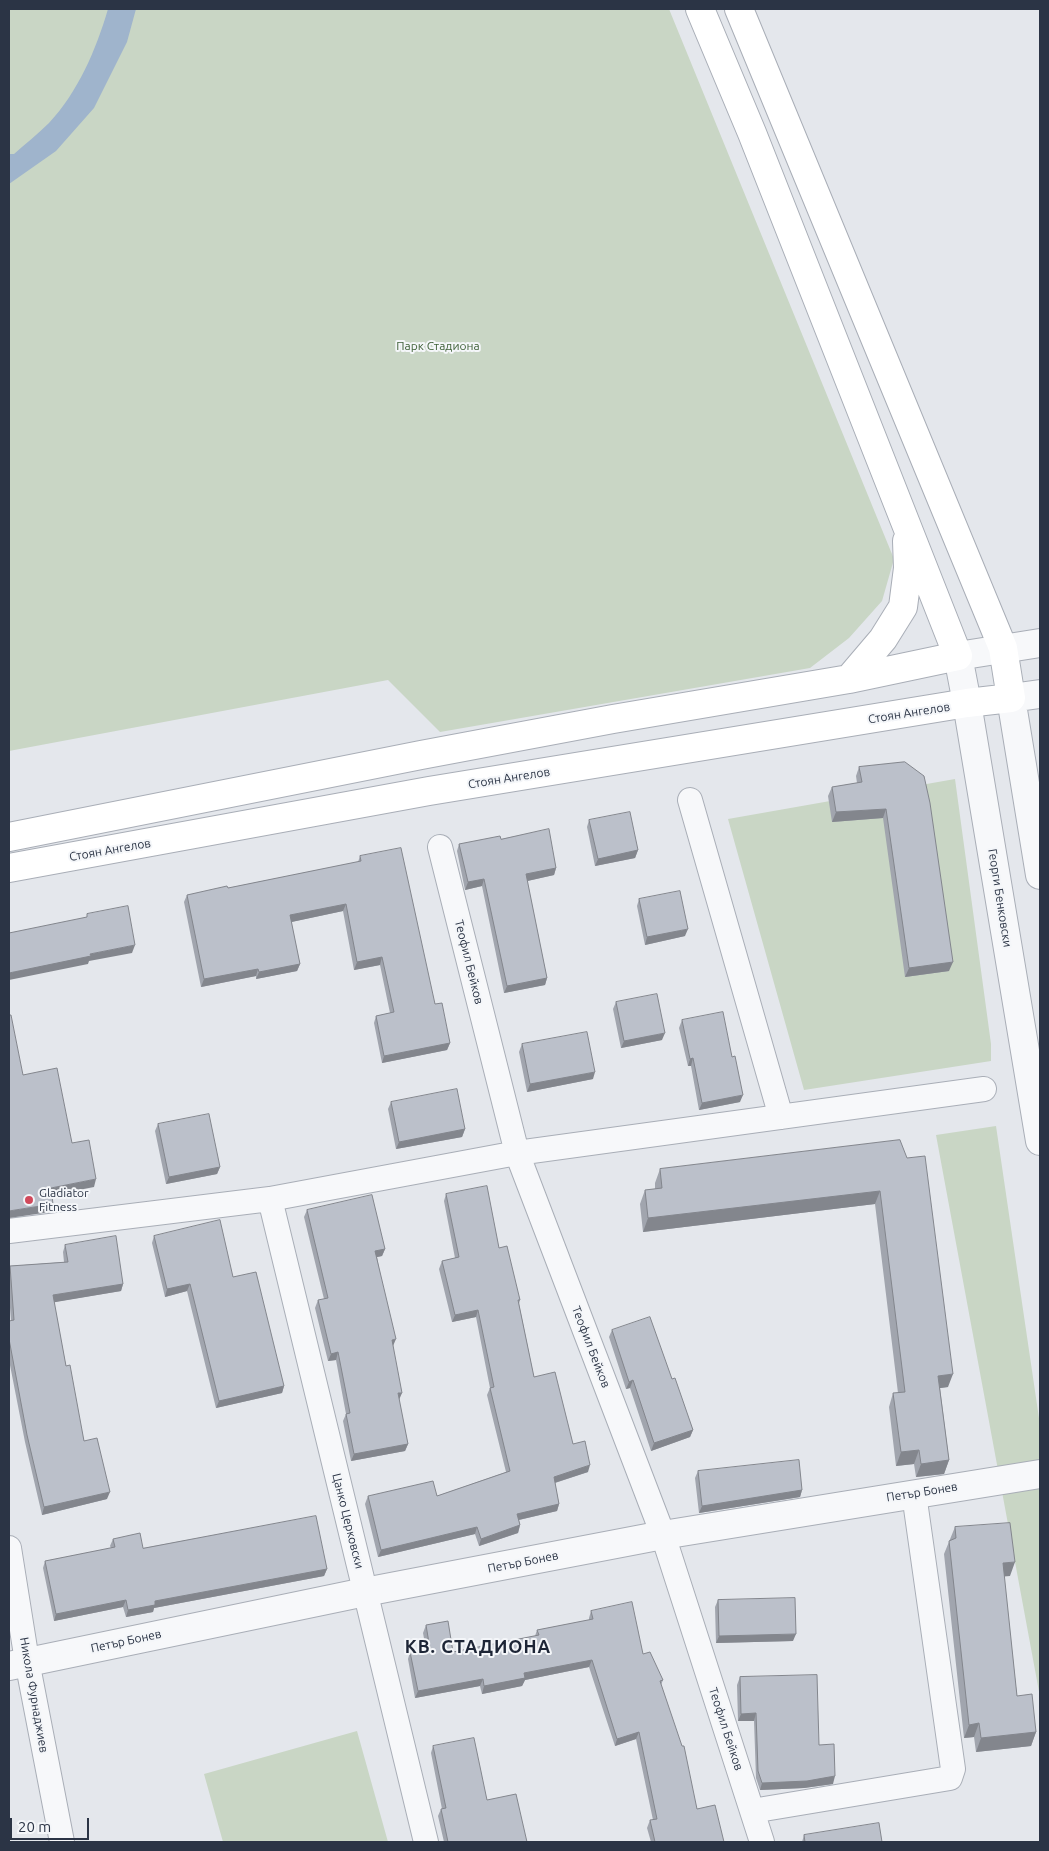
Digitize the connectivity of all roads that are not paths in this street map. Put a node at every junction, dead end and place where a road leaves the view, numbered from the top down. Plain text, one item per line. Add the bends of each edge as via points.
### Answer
1 (700, 9) edge
2 (739, 9) edge
3 (907, 523) junction
4 (1040, 643) edge
5 (1003, 648) junction
6 (958, 656) junction
7 (849, 679) junction
8 (1040, 694) edge
9 (1011, 698) junction
10 (967, 703) junction
11 (690, 800) dead end
12 (9, 837) edge
13 (440, 847) dead end
14 (9, 868) edge
15 (1040, 875) edge
16 (984, 1089) dead end
17 (781, 1117) junction
18 (1040, 1141) edge
19 (517, 1153) junction
20 (270, 1199) junction
21 (9, 1231) edge
22 (1040, 1474) edge
23 (914, 1494) junction
24 (663, 1534) junction
25 (9, 1548) edge
26 (365, 1592) junction
27 (18, 1664) edge
28 (752, 1811) junction
29 (62, 1842) edge
30 (426, 1842) edge
31 (762, 1842) edge

1 - 3 main road
2 - 5 main road
3 - 6 main road
3 - 7 main road via 908,568 903,607 883,638
4 - 5 street
5 - 6 street
5 - 9 main road
6 - 7 main road
6 - 10 street, Георги Бенковски
7 - 12 main road via 431,753
8 - 9 street
9 - 10 main road, Стоян Ангелов
9 - 15 street
10 - 14 main road, Стоян Ангелов via 429,791
10 - 18 street, Георги Бенковски
11 - 17 street
13 - 19 street, Теофил Бейков
16 - 17 street
17 - 19 street
19 - 20 street
19 - 24 street, Теофил Бейков
20 - 21 street
20 - 26 street, Цанко Церковски
22 - 23 street, Петър Бонев
23 - 24 street, Петър Бонев
23 - 28 street via 953,1769 950,1778
24 - 26 street, Петър Бонев
24 - 28 street, Теофил Бейков
25 - 27 street, Никола Фурнаджиев
26 - 27 street, Петър Бонев
26 - 30 street, Цанко Церковски
27 - 29 street, Никола Фурнаджиев
28 - 31 street, Теофил Бейков

